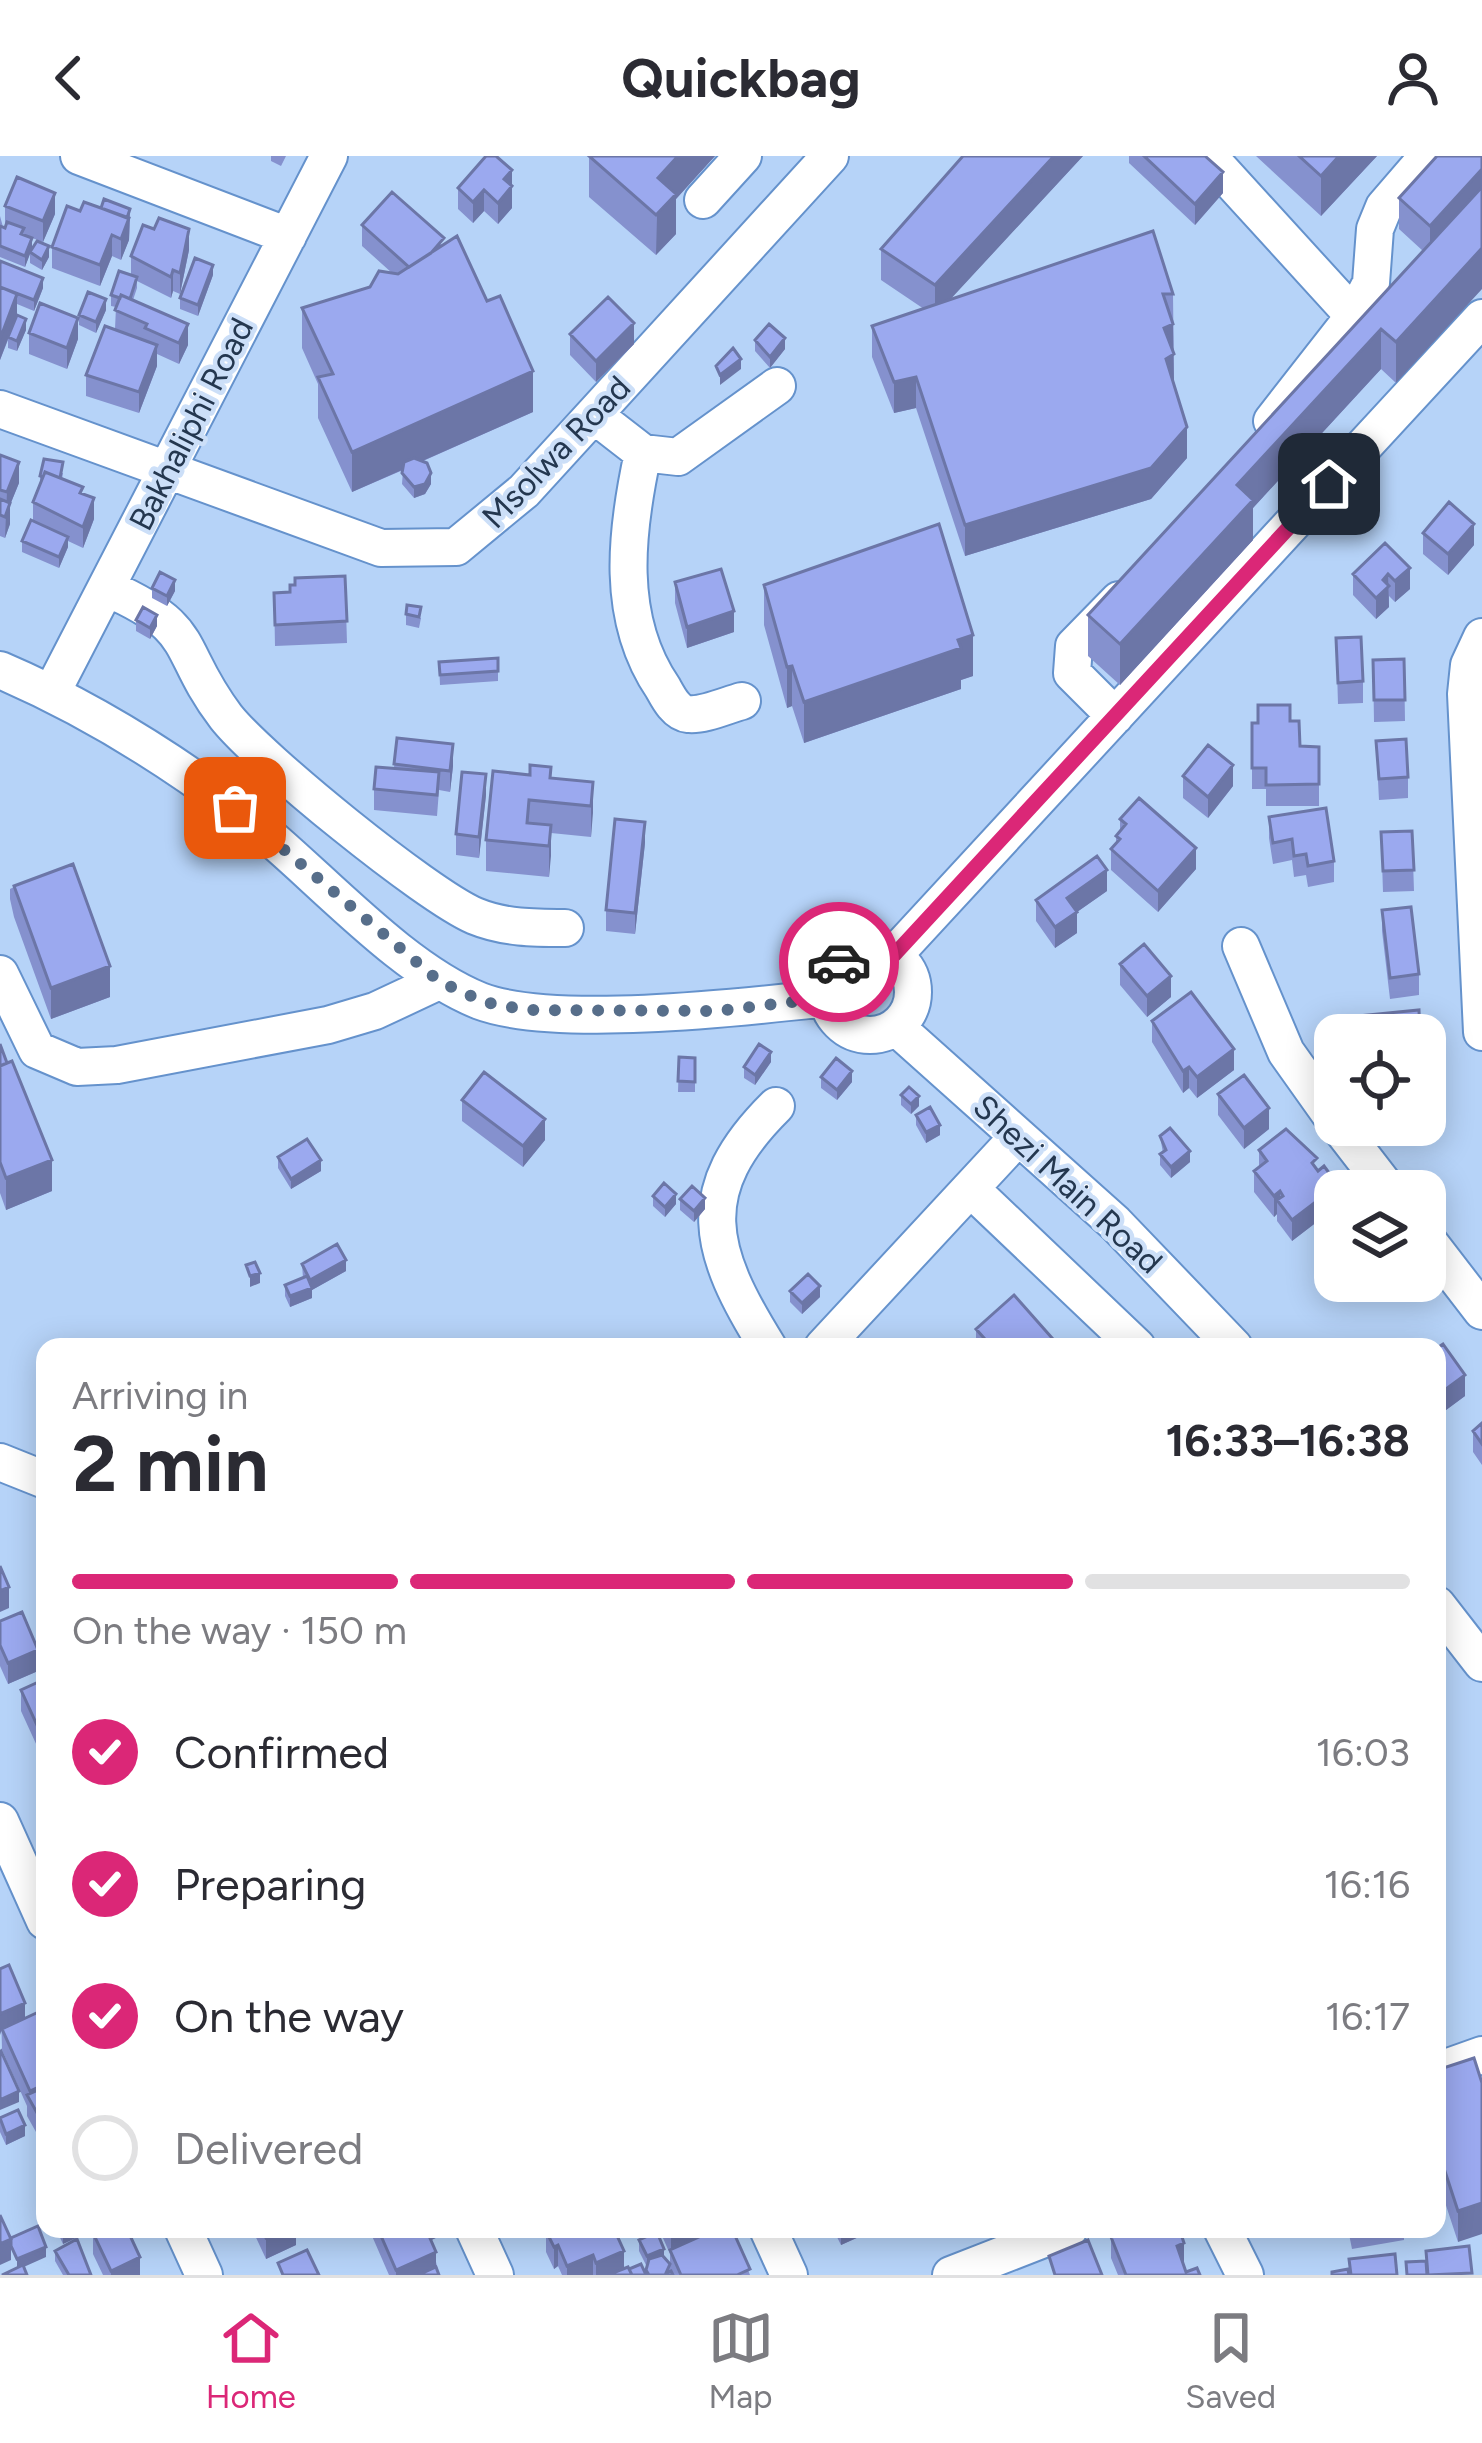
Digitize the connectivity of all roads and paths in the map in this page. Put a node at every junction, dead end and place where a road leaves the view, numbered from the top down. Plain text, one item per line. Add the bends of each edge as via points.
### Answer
1 (79, 156) edge
2 (329, 156) edge
3 (743, 156) edge
4 (830, 156) edge
5 (1208, 156) edge
6 (1427, 156) edge
7 (703, 200) dead end
8 (288, 236) junction
9 (1354, 316) junction
10 (1482, 318) edge
11 (777, 386) dead end
12 (0, 409) edge
13 (594, 415) junction
14 (1246, 452) edge
15 (643, 453) junction
16 (167, 473) junction
17 (1144, 576) edge
18 (107, 588) junction
19 (1482, 637) edge
20 (0, 670) edge
21 (52, 692) junction
22 (742, 701) dead end
23 (1115, 716) junction
24 (1479, 916) edge
25 (565, 928) dead end
26 (1240, 946) dead end
27 (894, 955) junction
28 (0, 974) edge
29 (439, 981) junction
30 (827, 998) junction
31 (896, 1027) junction
32 (1482, 1032) edge
33 (1314, 1092) edge
34 (776, 1106) dead end
35 (1018, 1138) junction
36 (1354, 1146) edge
37 (1373, 1170) edge
38 (972, 1190) junction
39 (1446, 1264) edge
40 (1482, 1311) edge
41 (763, 1338) edge
42 (832, 1338) edge
43 (1128, 1338) edge
44 (1225, 1338) edge
45 (0, 1462) edge
46 (36, 1476) edge
47 (1446, 1617) edge
48 (1482, 1663) edge
49 (0, 1821) edge
50 (36, 1901) edge
51 (1482, 2055) edge
52 (1446, 2068) edge
53 (187, 2238) edge
54 (478, 2238) edge
55 (772, 2238) edge
56 (1046, 2238) edge
57 (1226, 2238) edge
58 (204, 2275) edge
59 (495, 2275) edge
60 (789, 2275) edge
61 (951, 2275) edge
62 (1245, 2275) edge

1 - 8 street
2 - 8 street, Bakhaliphi Road
3 - 7 street
4 - 13 street, Msolwa Road
5 - 9 street
6 - 9 street via 1384,207 1371,284
8 - 16 street, Bakhaliphi Road
9 - 14 street
10 - 23 street
11 - 15 street via 694,451
12 - 16 street, Msolwa Road
13 - 15 street
13 - 16 street, Msolwa Road via 481,532 442,551 381,548
15 - 22 street via 627,586 655,676 688,714
16 - 18 street, Bakhaliphi Road
17 - 23 street via 1074,646 1072,673
18 - 21 street, Bakhaliphi Road
18 - 25 street via 176,628 241,733 452,904 497,924
19 - 24 street via 1466,694
20 - 21 street
21 - 29 street via 235,808
23 - 27 street
24 - 32 street
26 - 33 street via 1286,1052
27 - 30 street via 867,949 841,959
27 - 31 street via 914,991
28 - 29 street via 38,1050 77,1067 328,1025
29 - 30 street via 526,1010 716,1011
30 - 31 street via 853,1032
31 - 35 street, Shezi Main Road
34 - 41 street via 730,1156 717,1199 724,1261
35 - 38 street
35 - 44 street, Shezi Main Road
36 - 37 street
38 - 42 street
38 - 43 street
39 - 40 street
45 - 46 street
47 - 48 street
49 - 50 street
51 - 52 street
53 - 58 street
54 - 59 street
55 - 60 street
56 - 61 street
57 - 62 street

